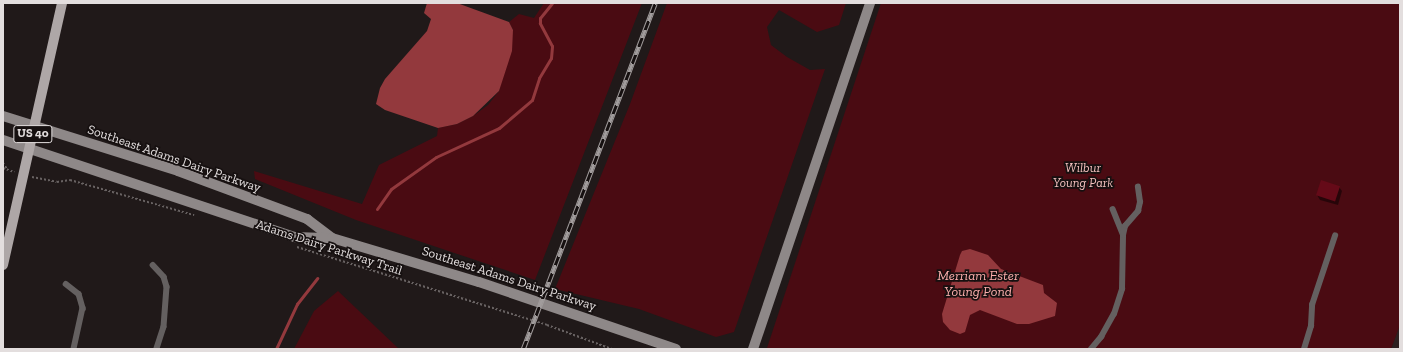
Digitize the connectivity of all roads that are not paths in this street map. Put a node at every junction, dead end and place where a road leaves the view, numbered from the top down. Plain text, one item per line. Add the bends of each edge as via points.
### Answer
1 (62, 3) edge
2 (870, 3) edge
3 (3, 116) edge
4 (34, 127) junction
5 (3, 140) edge
6 (29, 149) junction
7 (1138, 187) dead end
8 (1113, 209) dead end
9 (1123, 235) junction
10 (1335, 236) dead end
11 (332, 238) junction
12 (3, 265) edge
13 (153, 265) dead end
14 (66, 284) dead end
15 (74, 349) edge
16 (157, 349) edge
17 (676, 349) edge
18 (753, 349) edge
19 (1091, 349) edge
20 (1304, 349) edge

1 - 4 main road, US 40
2 - 18 main road
3 - 4 main road, Southeast Adams Dairy Parkway
4 - 6 main road, US 40
4 - 11 main road, Southeast Adams Dairy Parkway via 193,176 307,219
5 - 6 main road, Southeast Adams Dairy Parkway
6 - 11 main road, Southeast Adams Dairy Parkway via 294,237
6 - 12 main road, US 40
7 - 9 lane via 1138,211 1125,226
8 - 9 lane
9 - 19 lane via 1122,289 1114,314
10 - 20 lane via 1312,305 1311,326
11 - 17 main road, Southeast Adams Dairy Parkway via 479,282
13 - 16 lane via 164,277 167,287 164,327
14 - 15 lane via 79,294 83,308

